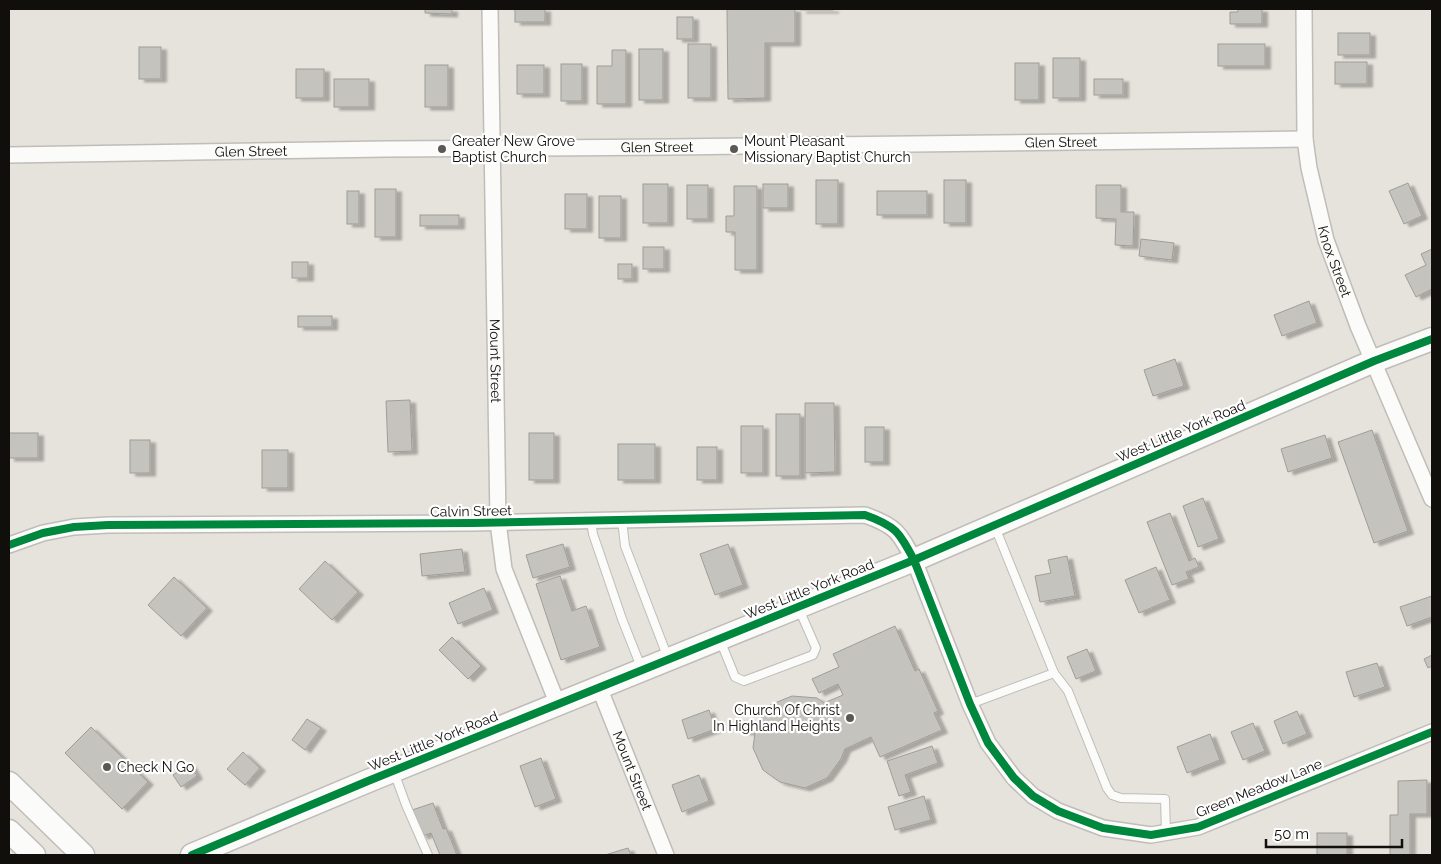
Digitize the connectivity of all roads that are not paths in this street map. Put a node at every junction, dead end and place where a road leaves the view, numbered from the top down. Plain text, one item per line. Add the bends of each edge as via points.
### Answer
1 (490, 9) edge
2 (1304, 9) edge
3 (1305, 139) junction
4 (493, 149) junction
5 (9, 155) edge
6 (1432, 338) edge
7 (1374, 361) junction
8 (1432, 499) edge
9 (622, 520) junction
10 (591, 521) junction
11 (498, 522) junction
12 (994, 526) junction
13 (9, 545) edge
14 (914, 560) junction
15 (798, 607) junction
16 (719, 638) junction
17 (668, 659) junction
18 (642, 669) junction
19 (1054, 673) junction
20 (598, 687) junction
21 (970, 704) junction
22 (558, 705) junction
23 (1432, 732) edge
24 (1432, 739) edge
25 (1411, 740) junction
26 (394, 770) junction
27 (9, 783) edge
28 (9, 831) edge
29 (1166, 832) junction
30 (34, 855) edge
31 (83, 855) edge
32 (192, 855) edge
33 (428, 855) edge
34 (666, 855) edge

1 - 4 street, Mount Street
2 - 3 street, Knox Street
3 - 4 street, Glen Street
3 - 7 street, Knox Street via 1326,240
4 - 5 street, Glen Street
4 - 11 street, Mount Street
6 - 7 street, West Little York Road
7 - 8 street, Knox Street
7 - 12 street, West Little York Road
9 - 10 street, Calvin Street
9 - 14 street, Calvin Street via 865,515 887,522 902,538
9 - 17 lane via 625,546
10 - 11 street, Calvin Street
10 - 18 lane
11 - 13 street, Calvin Street via 74,527
11 - 22 street, Mount Street via 504,570
12 - 14 street, West Little York Road
12 - 19 lane
14 - 15 street, West Little York Road
14 - 21 street, Green Meadow Lane
15 - 16 street, West Little York Road
15 - 16 lane via 816,648 813,655 744,681 736,677
16 - 17 street, West Little York Road
17 - 18 street, West Little York Road
18 - 20 street, West Little York Road
19 - 21 lane
19 - 29 lane via 1068,691 1107,788 1112,795 1121,798 1165,799
20 - 22 street, West Little York Road
20 - 34 street, Mount Street
21 - 29 street, Green Meadow Lane via 988,743 1014,778 1033,796 1058,811 1103,828 1151,835
22 - 26 street, West Little York Road
23 - 25 street, Green Meadow Lane
24 - 25 street
25 - 29 street, Green Meadow Lane via 1198,827
26 - 32 street, West Little York Road
26 - 33 lane
27 - 31 street
28 - 30 street

